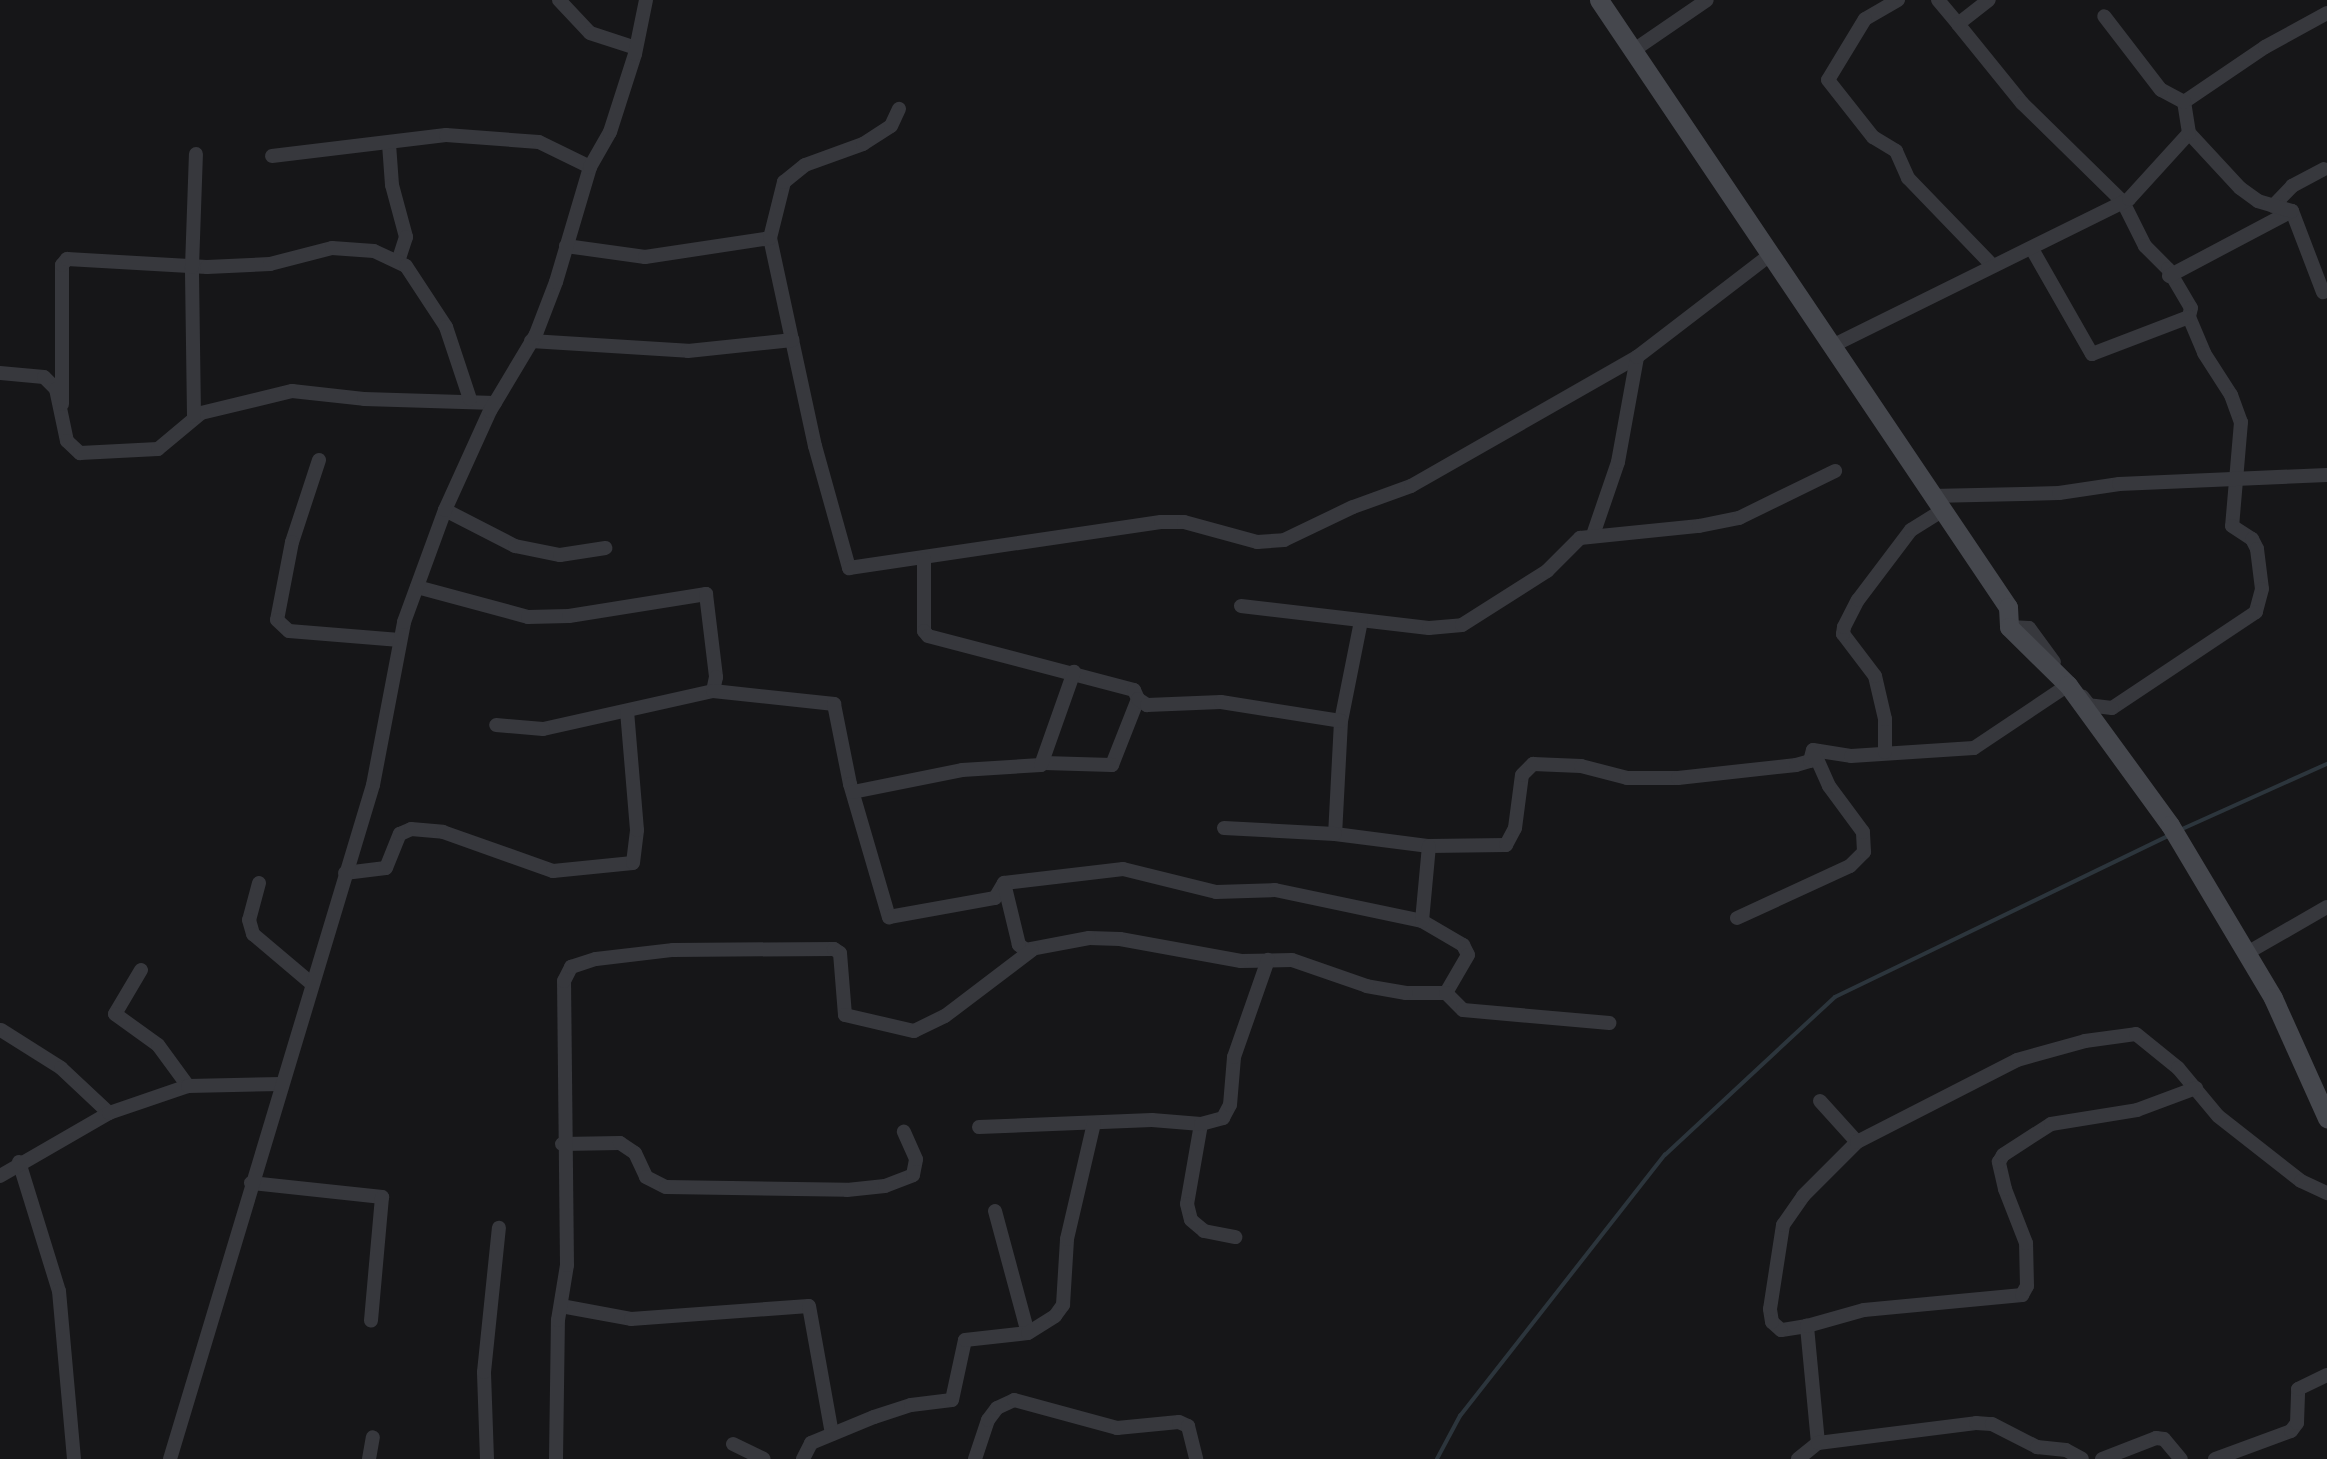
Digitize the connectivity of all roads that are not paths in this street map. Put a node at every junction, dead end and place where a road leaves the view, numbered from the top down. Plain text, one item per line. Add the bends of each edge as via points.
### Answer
1 (559, 0) edge
2 (646, 0) edge
3 (1707, 0) edge
4 (1898, 0) edge
5 (1938, 0) edge
6 (1989, 0) edge
7 (1604, 2) edge
8 (2327, 13) edge
9 (2104, 16) dead end
10 (1958, 24) junction
11 (636, 48) junction
12 (1634, 50) junction
13 (2184, 103) junction
14 (899, 109) dead end
15 (2189, 133) junction
16 (389, 144) junction
17 (196, 154) dead end
18 (272, 156) dead end
19 (590, 167) junction
20 (2324, 169) dead end
21 (2123, 202) junction
22 (2273, 206) junction
23 (2292, 211) junction
24 (770, 238) junction
25 (566, 246) junction
26 (2032, 249) junction
27 (1770, 255) junction
28 (398, 261) junction
29 (1991, 264) junction
30 (192, 267) junction
31 (2169, 276) junction
32 (2323, 292) dead end
33 (2189, 317) junction
34 (792, 340) junction
35 (531, 341) junction
36 (1834, 345) junction
37 (1637, 357) junction
38 (0, 373) edge
39 (470, 399) junction
40 (495, 403) junction
41 (62, 404) junction
42 (194, 416) junction
43 (319, 460) dead end
44 (1835, 471) dead end
45 (2327, 475) edge
46 (2235, 479) junction
47 (1936, 504) junction
48 (445, 510) junction
49 (1593, 535) junction
50 (605, 548) dead end
51 (924, 559) junction
52 (417, 587) junction
53 (1241, 607) dead end
54 (1361, 621) junction
55 (2009, 627) junction
56 (400, 640) junction
57 (1074, 672) junction
58 (2068, 685) junction
59 (713, 691) junction
60 (1138, 699) junction
61 (627, 712) junction
62 (1341, 721) junction
63 (496, 725) dead end
64 (1813, 750) junction
65 (1885, 752) junction
66 (1044, 762) junction
67 (853, 792) junction
68 (1224, 828) dead end
69 (1335, 834) junction
70 (1429, 846) junction
71 (345, 873) junction
72 (259, 883) dead end
73 (1004, 883) junction
74 (2327, 907) edge
75 (1737, 918) dead end
76 (1422, 921) junction
77 (1032, 950) junction
78 (2247, 953) junction
79 (1268, 960) junction
80 (141, 970) dead end
81 (311, 983) junction
82 (1446, 993) junction
83 (1609, 1023) dead end
84 (1, 1030) edge
85 (282, 1084) junction
86 (188, 1086) junction
87 (2196, 1088) junction
88 (1820, 1101) dead end
89 (109, 1113) junction
90 (2327, 1115) edge
91 (1094, 1123) junction
92 (1201, 1124) junction
93 (979, 1127) dead end
94 (904, 1132) dead end
95 (1857, 1142) junction
96 (562, 1144) junction
97 (19, 1162) junction
98 (0, 1177) edge
99 (251, 1184) junction
100 (2327, 1193) edge
101 (995, 1211) dead end
102 (499, 1228) dead end
103 (1235, 1237) dead end
104 (561, 1306) junction
105 (371, 1321) dead end
106 (1807, 1326) junction
107 (1028, 1333) junction
108 (2327, 1375) edge
109 (832, 1434) junction
110 (373, 1437) dead end
111 (1818, 1443) junction
112 (733, 1444) dead end
113 (74, 1459) edge
114 (170, 1459) edge
115 (369, 1459) edge
116 (487, 1459) edge
117 (556, 1459) edge
118 (764, 1459) edge
119 (803, 1459) edge
120 (975, 1459) edge
121 (1196, 1459) edge
122 (1798, 1459) edge
123 (2082, 1459) edge
124 (2102, 1459) edge
125 (2181, 1459) edge
126 (2215, 1459) edge

1 - 11 street via 590,33
2 - 11 street
3 - 12 street
4 - 29 street via 1865,19 1828,80 1872,137 1896,151 1908,178
5 - 10 street
6 - 10 street
7 - 12 main road
8 - 13 street via 2265,47
9 - 13 street via 2161,90
10 - 21 street via 2022,103
11 - 19 street via 610,132
12 - 27 main road
13 - 15 street
14 - 24 street via 891,126 863,144 816,161 789,177
15 - 21 street
15 - 22 street via 2240,188
16 - 18 street
16 - 19 street via 446,135 523,139 560,150
16 - 28 street via 390,177 405,237
17 - 30 street
19 - 25 street
20 - 22 street via 2292,186
21 - 26 street
21 - 31 street via 2145,246
22 - 23 street
23 - 31 street
23 - 32 street
24 - 25 street via 645,257
24 - 34 street
25 - 35 street
26 - 29 street
26 - 33 street via 2092,354
27 - 36 main road
27 - 37 street
28 - 30 street via 374,251 332,248 270,264
28 - 39 street via 422,287 446,327
29 - 36 street
30 - 41 street via 64,260
30 - 42 street
31 - 33 street via 2190,307
33 - 46 street via 2241,422
34 - 35 street via 688,351
34 - 51 street via 845,563 853,568
35 - 40 street
36 - 47 main road
37 - 49 street via 1618,463
37 - 51 street via 1411,486 1353,507 1291,538 1257,542 1184,522 1161,522
38 - 41 street via 44,377
39 - 40 street
39 - 42 street via 364,399 301,390
40 - 48 street
41 - 42 street via 67,442 80,453 158,449
43 - 56 street via 292,542 277,620 289,631
44 - 49 street via 1739,518
45 - 46 street
46 - 47 street via 2119,484
46 - 55 street via 2232,526 2252,539 2258,549 2262,589 2256,612 2152,685 2112,708 2090,705 2029,628
47 - 55 main road via 2008,607
47 - 65 street via 1858,600 1844,627 1843,635 1875,677 1885,719
48 - 50 street via 514,546 560,555
48 - 52 street
49 - 54 street via 1580,537 1546,571 1462,625 1429,628
51 - 57 street via 925,634
52 - 56 street
52 - 59 street via 528,617 569,616 703,592 708,600
53 - 54 street
54 - 62 street
55 - 58 main road
56 - 71 street via 373,785
57 - 60 street via 1132,688
57 - 66 street
58 - 65 street via 1983,745
58 - 78 main road via 2169,825
59 - 61 street
59 - 67 street via 832,702
60 - 62 street via 1147,705 1221,702
60 - 66 street via 1111,766
61 - 63 street via 543,729
61 - 71 street via 637,830 633,863 553,871 443,832 411,829 400,834 386,867
62 - 69 street
64 - 65 street via 1833,756
64 - 70 street via 1810,761 1796,765 1678,778 1627,778 1581,766 1533,764 1521,775 1515,828 1506,845
64 - 75 street via 1829,786 1863,832 1864,852 1850,866
66 - 67 street via 905,778
67 - 73 street via 889,917 995,898
68 - 69 street
69 - 70 street
70 - 76 street
71 - 81 street
72 - 81 street via 249,920 253,934
73 - 76 street via 1123,869 1216,892 1275,890
73 - 77 street via 1019,945
74 - 78 street
76 - 82 street via 1468,952
77 - 79 street via 1107,938 1241,961
77 - 96 street via 939,1020 914,1031 845,1015 840,953 834,949 673,950 580,962 564,981
78 - 90 main road
79 - 82 street via 1307,963 1367,986 1406,993
79 - 92 street via 1234,1057 1227,1113
80 - 86 street via 116,1014 158,1045
81 - 85 street
82 - 83 street via 1463,1010
84 - 89 street via 61,1068
85 - 86 street
85 - 99 street
86 - 89 street
87 - 95 street via 2136,1034 2085,1041 2017,1060
87 - 100 street via 2218,1116 2250,1142 2301,1181
87 - 106 street via 2137,1110 2051,1124 2003,1155 1999,1162 2005,1189 2026,1243 2027,1286 2022,1295 1864,1310
88 - 95 street
89 - 97 street
91 - 92 street
91 - 93 street
91 - 107 street via 1067,1239 1063,1305 1055,1316
92 - 103 street via 1187,1204 1191,1220 1204,1231
94 - 96 street via 916,1159 914,1175 885,1186 847,1190 666,1187 646,1177 635,1153 620,1143
95 - 106 street via 1804,1196 1783,1225 1772,1274 1772,1322 1781,1330
96 - 104 street via 566,1265
97 - 98 street
97 - 113 street via 59,1291
99 - 105 street via 382,1197
99 - 114 street
101 - 107 street
102 - 116 street via 484,1372
104 - 109 street via 631,1318 809,1306
104 - 117 street
106 - 111 street
107 - 109 street via 965,1340 952,1400 911,1405
108 - 126 street via 2298,1389 2297,1423 2291,1431
109 - 119 street via 811,1443
110 - 115 street
111 - 122 street
111 - 123 street via 1976,1423 1992,1424 2037,1447 2066,1450
112 - 118 street
120 - 121 street via 988,1420 997,1408 1014,1400 1117,1428 1179,1422 1188,1426
124 - 125 street via 2156,1438 2164,1439

